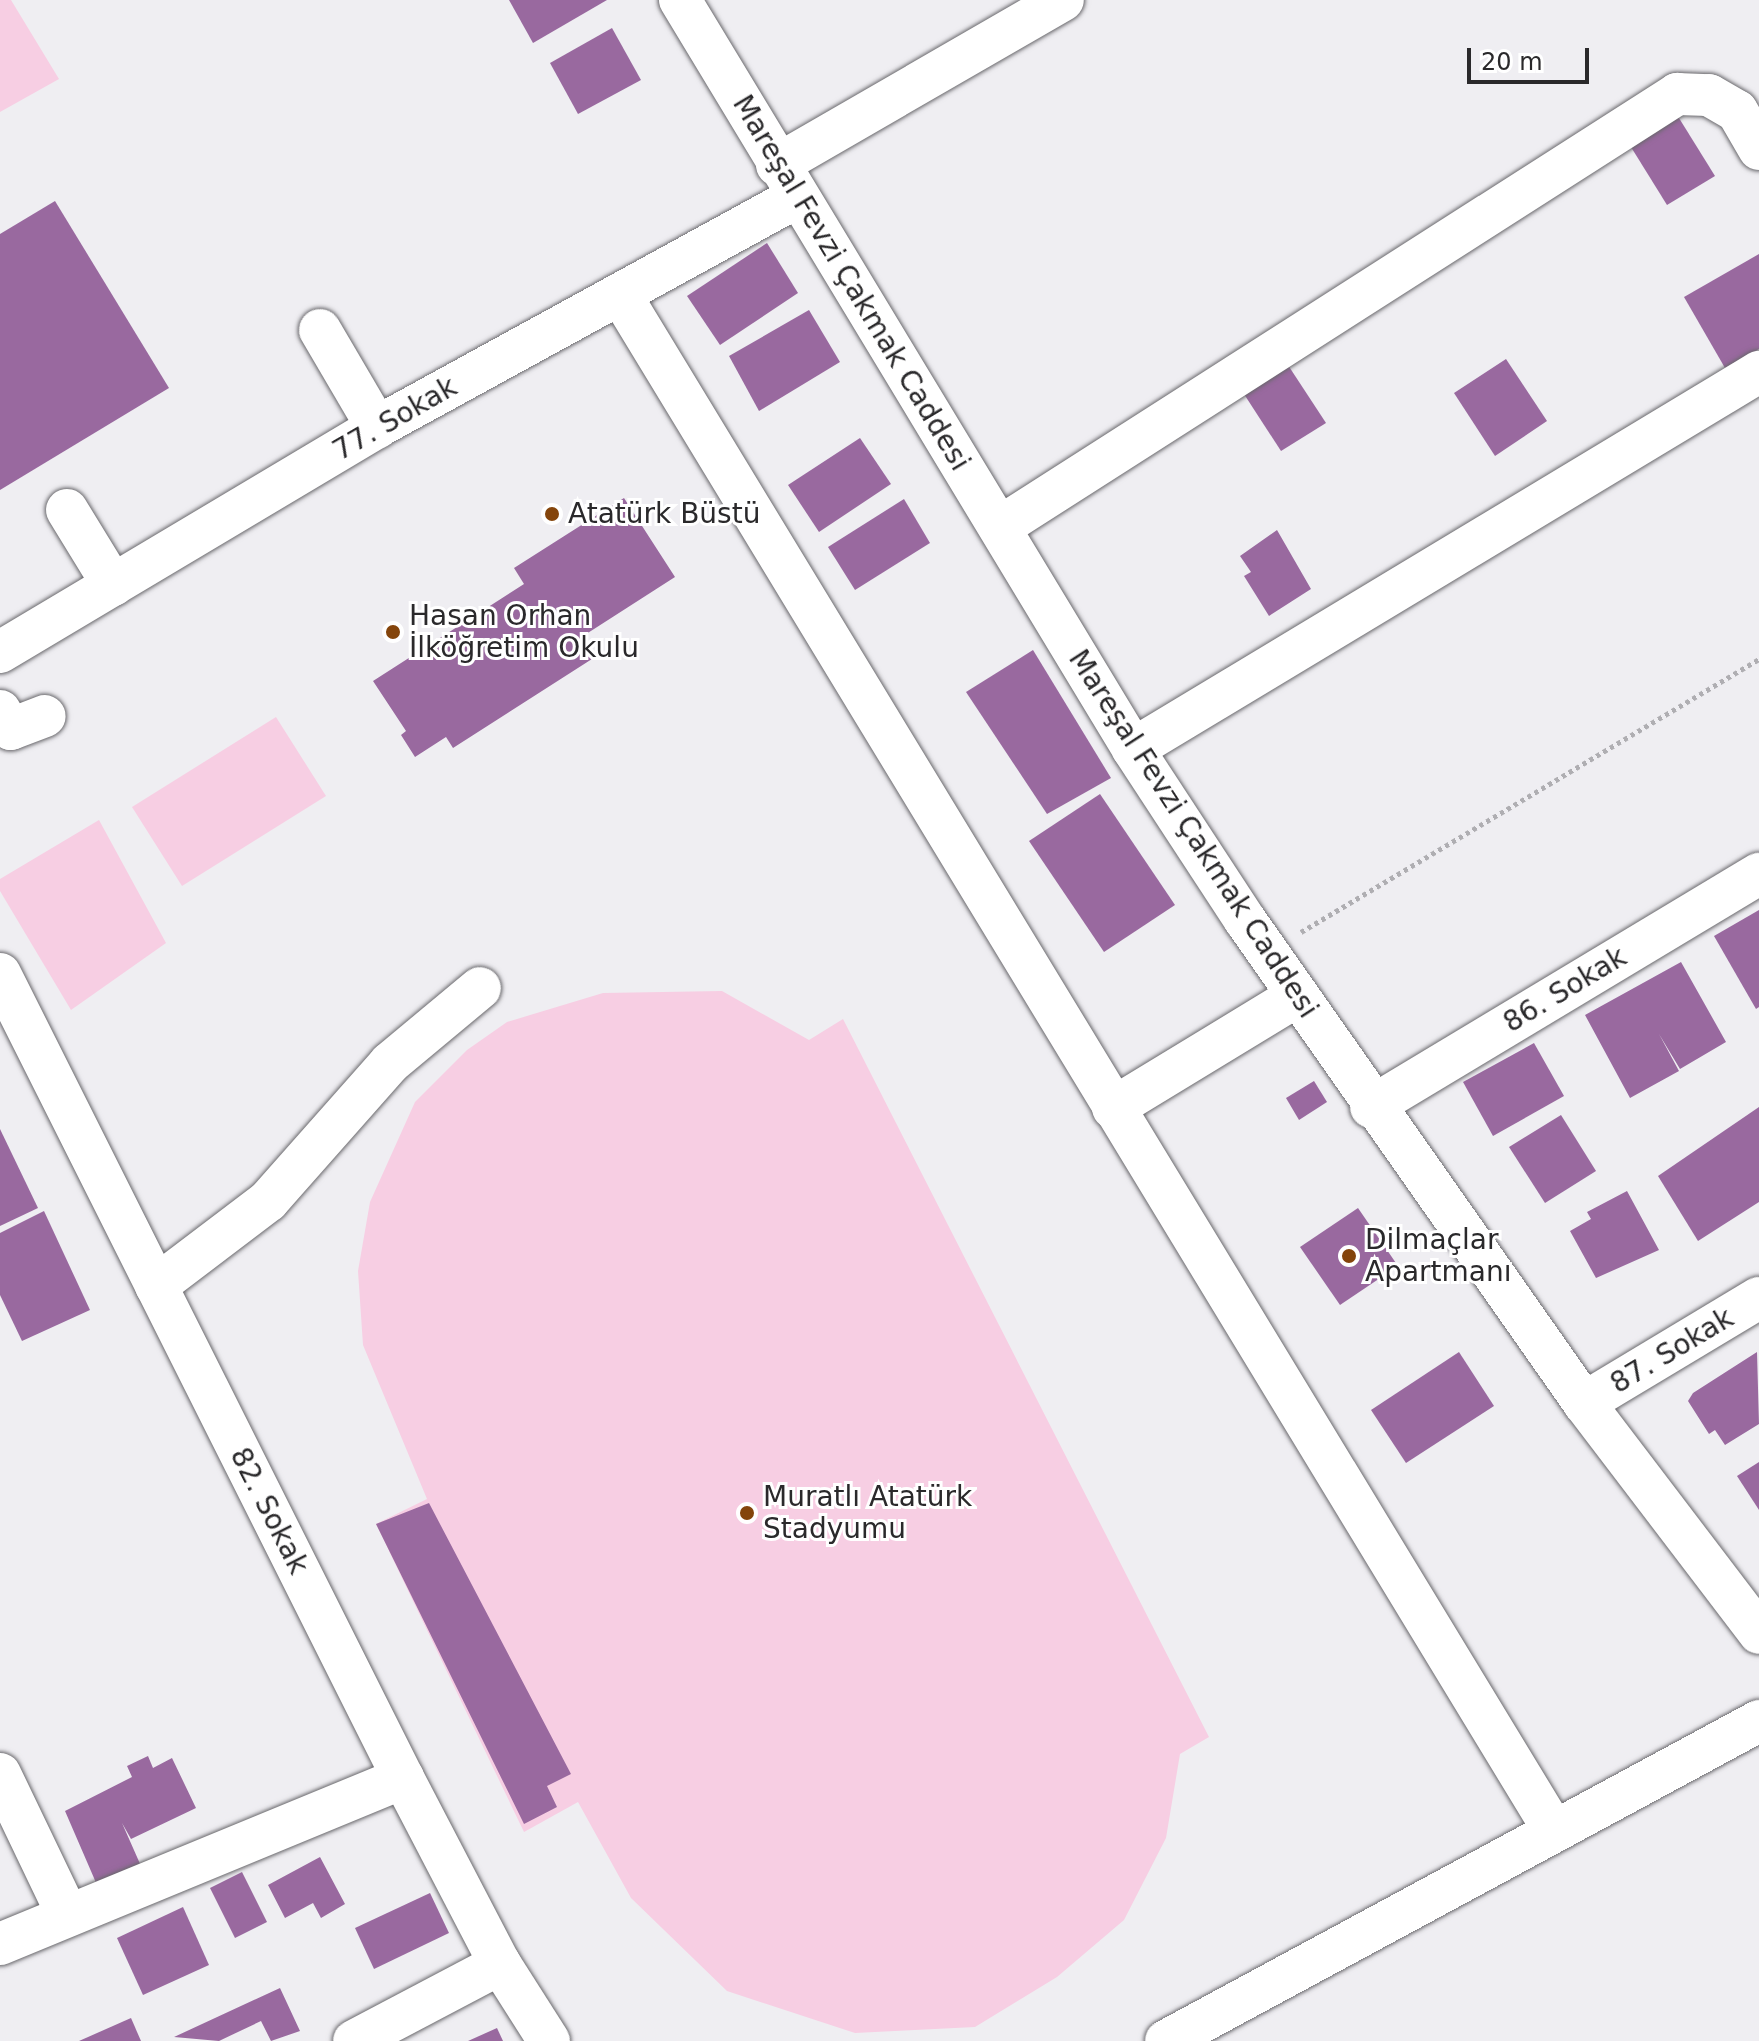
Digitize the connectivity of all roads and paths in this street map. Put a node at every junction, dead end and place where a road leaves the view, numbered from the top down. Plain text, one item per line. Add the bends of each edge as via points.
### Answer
1 (680, 0) edge
2 (1063, 0) edge
3 (1759, 149) edge
4 (787, 181) junction
5 (620, 294) junction
6 (320, 330) dead end
7 (1759, 372) edge
8 (377, 427) junction
9 (67, 510) dead end
10 (1000, 527) junction
11 (113, 585) junction
12 (0, 652) edge
13 (1759, 659) edge
14 (0, 711) edge
15 (45, 716) dead end
16 (1133, 749) junction
17 (1759, 874) edge
18 (1266, 953) junction
19 (0, 974) edge
20 (480, 988) dead end
21 (1297, 996) junction
22 (1371, 1107) junction
23 (1113, 1108) junction
24 (156, 1286) junction
25 (1759, 1298) edge
26 (1584, 1403) junction
27 (1759, 1633) edge
28 (1759, 1721) edge
29 (0, 1774) edge
30 (403, 1778) junction
31 (1554, 1831) junction
32 (68, 1916) junction
33 (0, 1944) edge
34 (500, 1964) junction
35 (354, 2041) edge
36 (549, 2041) edge
37 (1166, 2041) edge

1 - 4 street, Mareşal Fevzi Çakmak Caddesi
2 - 4 street, 77. Sokak
3 - 10 street via 1737,111 1709,95 1677,94
4 - 5 street, 77. Sokak
4 - 10 street, Mareşal Fevzi Çakmak Caddesi
5 - 8 street, 77. Sokak
5 - 23 street
6 - 8 street
7 - 16 street
8 - 11 street, 77. Sokak via 243,525
9 - 11 street
10 - 16 street, Mareşal Fevzi Çakmak Caddesi
11 - 12 street, 77. Sokak
13 - 18 path
14 - 15 street via 11,729
16 - 18 street, Mareşal Fevzi Çakmak Caddesi
17 - 22 street, 86. Sokak
18 - 21 street, Mareşal Fevzi Çakmak Caddesi
19 - 24 street, 82. Sokak
20 - 24 street via 390,1063 268,1201
21 - 22 street, Mareşal Fevzi Çakmak Caddesi
21 - 23 street
22 - 26 street, Mareşal Fevzi Çakmak Caddesi
23 - 31 street
24 - 30 street, 82. Sokak
25 - 26 street, 87. Sokak
26 - 27 street, Mareşal Fevzi Çakmak Caddesi
28 - 31 street
29 - 32 street
30 - 32 street
30 - 34 street, 82. Sokak
31 - 37 street
32 - 33 street
34 - 35 street
34 - 36 street, 82. Sokak

